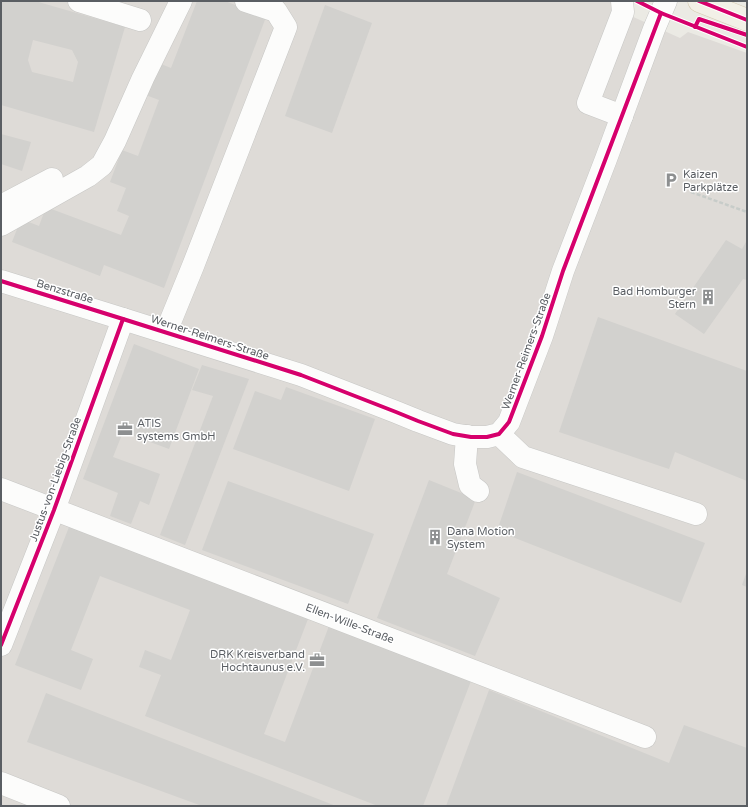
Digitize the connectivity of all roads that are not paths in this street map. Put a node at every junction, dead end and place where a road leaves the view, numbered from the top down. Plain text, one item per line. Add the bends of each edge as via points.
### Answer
1 (79, 1) edge
2 (181, 1) edge
3 (246, 1) edge
4 (622, 1) edge
5 (666, 1) edge
6 (699, 1) edge
7 (140, 20) dead end
8 (747, 20) edge
9 (622, 116) junction
10 (52, 179) dead end
11 (1, 206) edge
12 (1, 225) edge
13 (1, 281) edge
14 (123, 319) junction
15 (166, 332) junction
16 (499, 434) junction
17 (467, 436) junction
18 (1, 489) edge
19 (478, 491) dead end
20 (54, 510) junction
21 (696, 514) dead end
22 (1, 645) edge
23 (645, 736) dead end
24 (1, 783) edge
25 (59, 806) edge

1 - 7 street
2 - 12 street via 102,164 88,176
3 - 15 street via 276,11 286,27
4 - 9 street via 623,12 588,103
5 - 9 street, Werner-Reimers-Straße
6 - 8 main road
9 - 16 street, Werner-Reimers-Straße via 509,422
10 - 11 street
13 - 14 street, Benzstraße
14 - 15 street, Werner-Reimers-Straße
14 - 20 street, Justus-von-Liebig-Straße
15 - 17 street, Werner-Reimers-Straße via 301,376 453,434
16 - 17 street, Werner-Reimers-Straße via 487,438
16 - 21 street via 523,457
17 - 19 street via 465,464 470,485
18 - 20 street, Ellen-Wille-Straße
20 - 22 street, Justus-von-Liebig-Straße
20 - 23 street, Ellen-Wille-Straße
24 - 25 street

